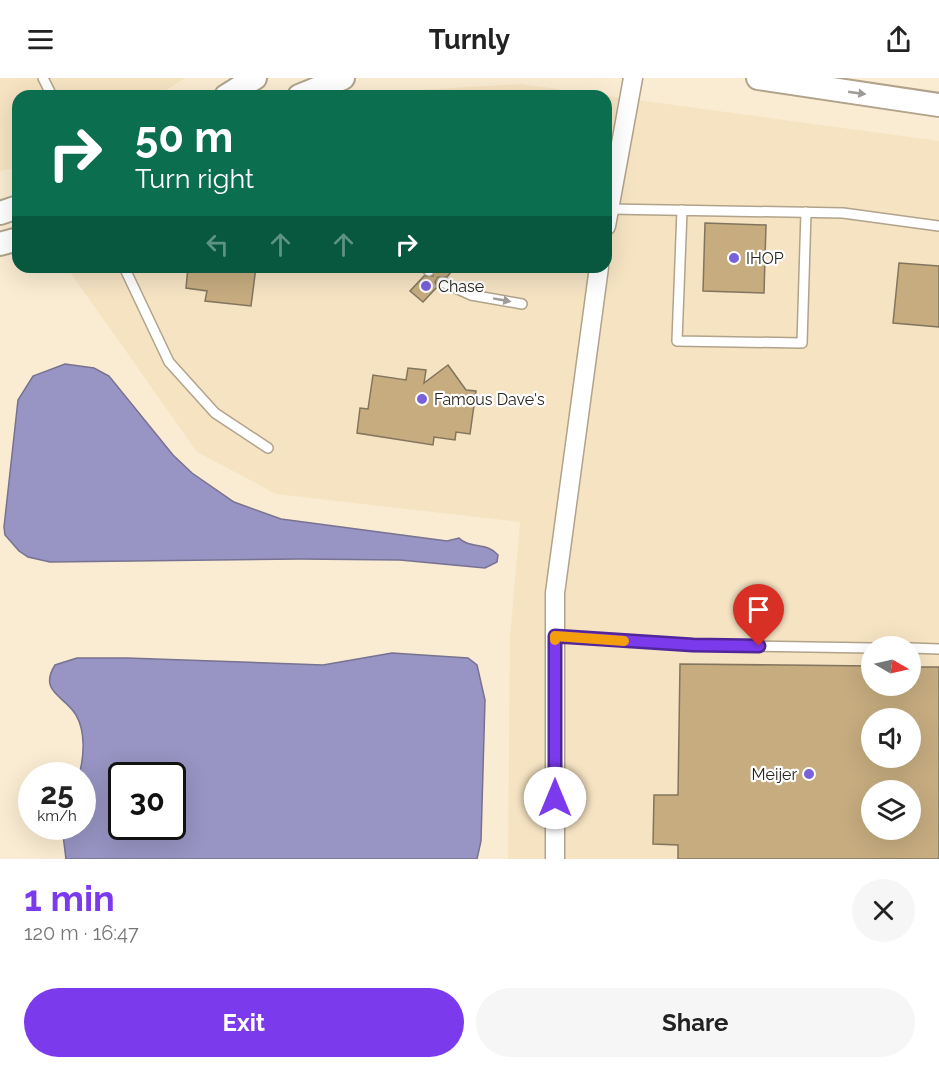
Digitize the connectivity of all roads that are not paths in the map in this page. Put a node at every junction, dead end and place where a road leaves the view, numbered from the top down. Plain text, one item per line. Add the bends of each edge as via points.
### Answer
1 (255, 78) edge
2 (343, 78) edge
3 (633, 78) edge
4 (758, 78) edge
5 (236, 90) edge
6 (313, 90) edge
7 (939, 105) edge
8 (612, 196) edge
9 (682, 210) junction
10 (806, 212) junction
11 (612, 218) edge
12 (939, 226) edge
13 (127, 273) edge
14 (598, 273) edge
15 (442, 282) dead end
16 (522, 304) dead end
17 (268, 448) dead end
18 (555, 636) junction
19 (861, 648) edge
20 (921, 648) edge
21 (939, 649) edge
22 (555, 859) edge

1 - 5 street
2 - 6 street
3 - 8 street
4 -> 7 street
9 - 10 lane
9 - 10 lane via 677,341 802,343
9 - 11 lane
10 - 12 lane
13 - 17 lane via 169,362 215,413
14 - 18 street via 555,593
15 -> 16 lane via 471,295
18 - 19 lane via 693,645
18 - 22 street
20 - 21 lane

